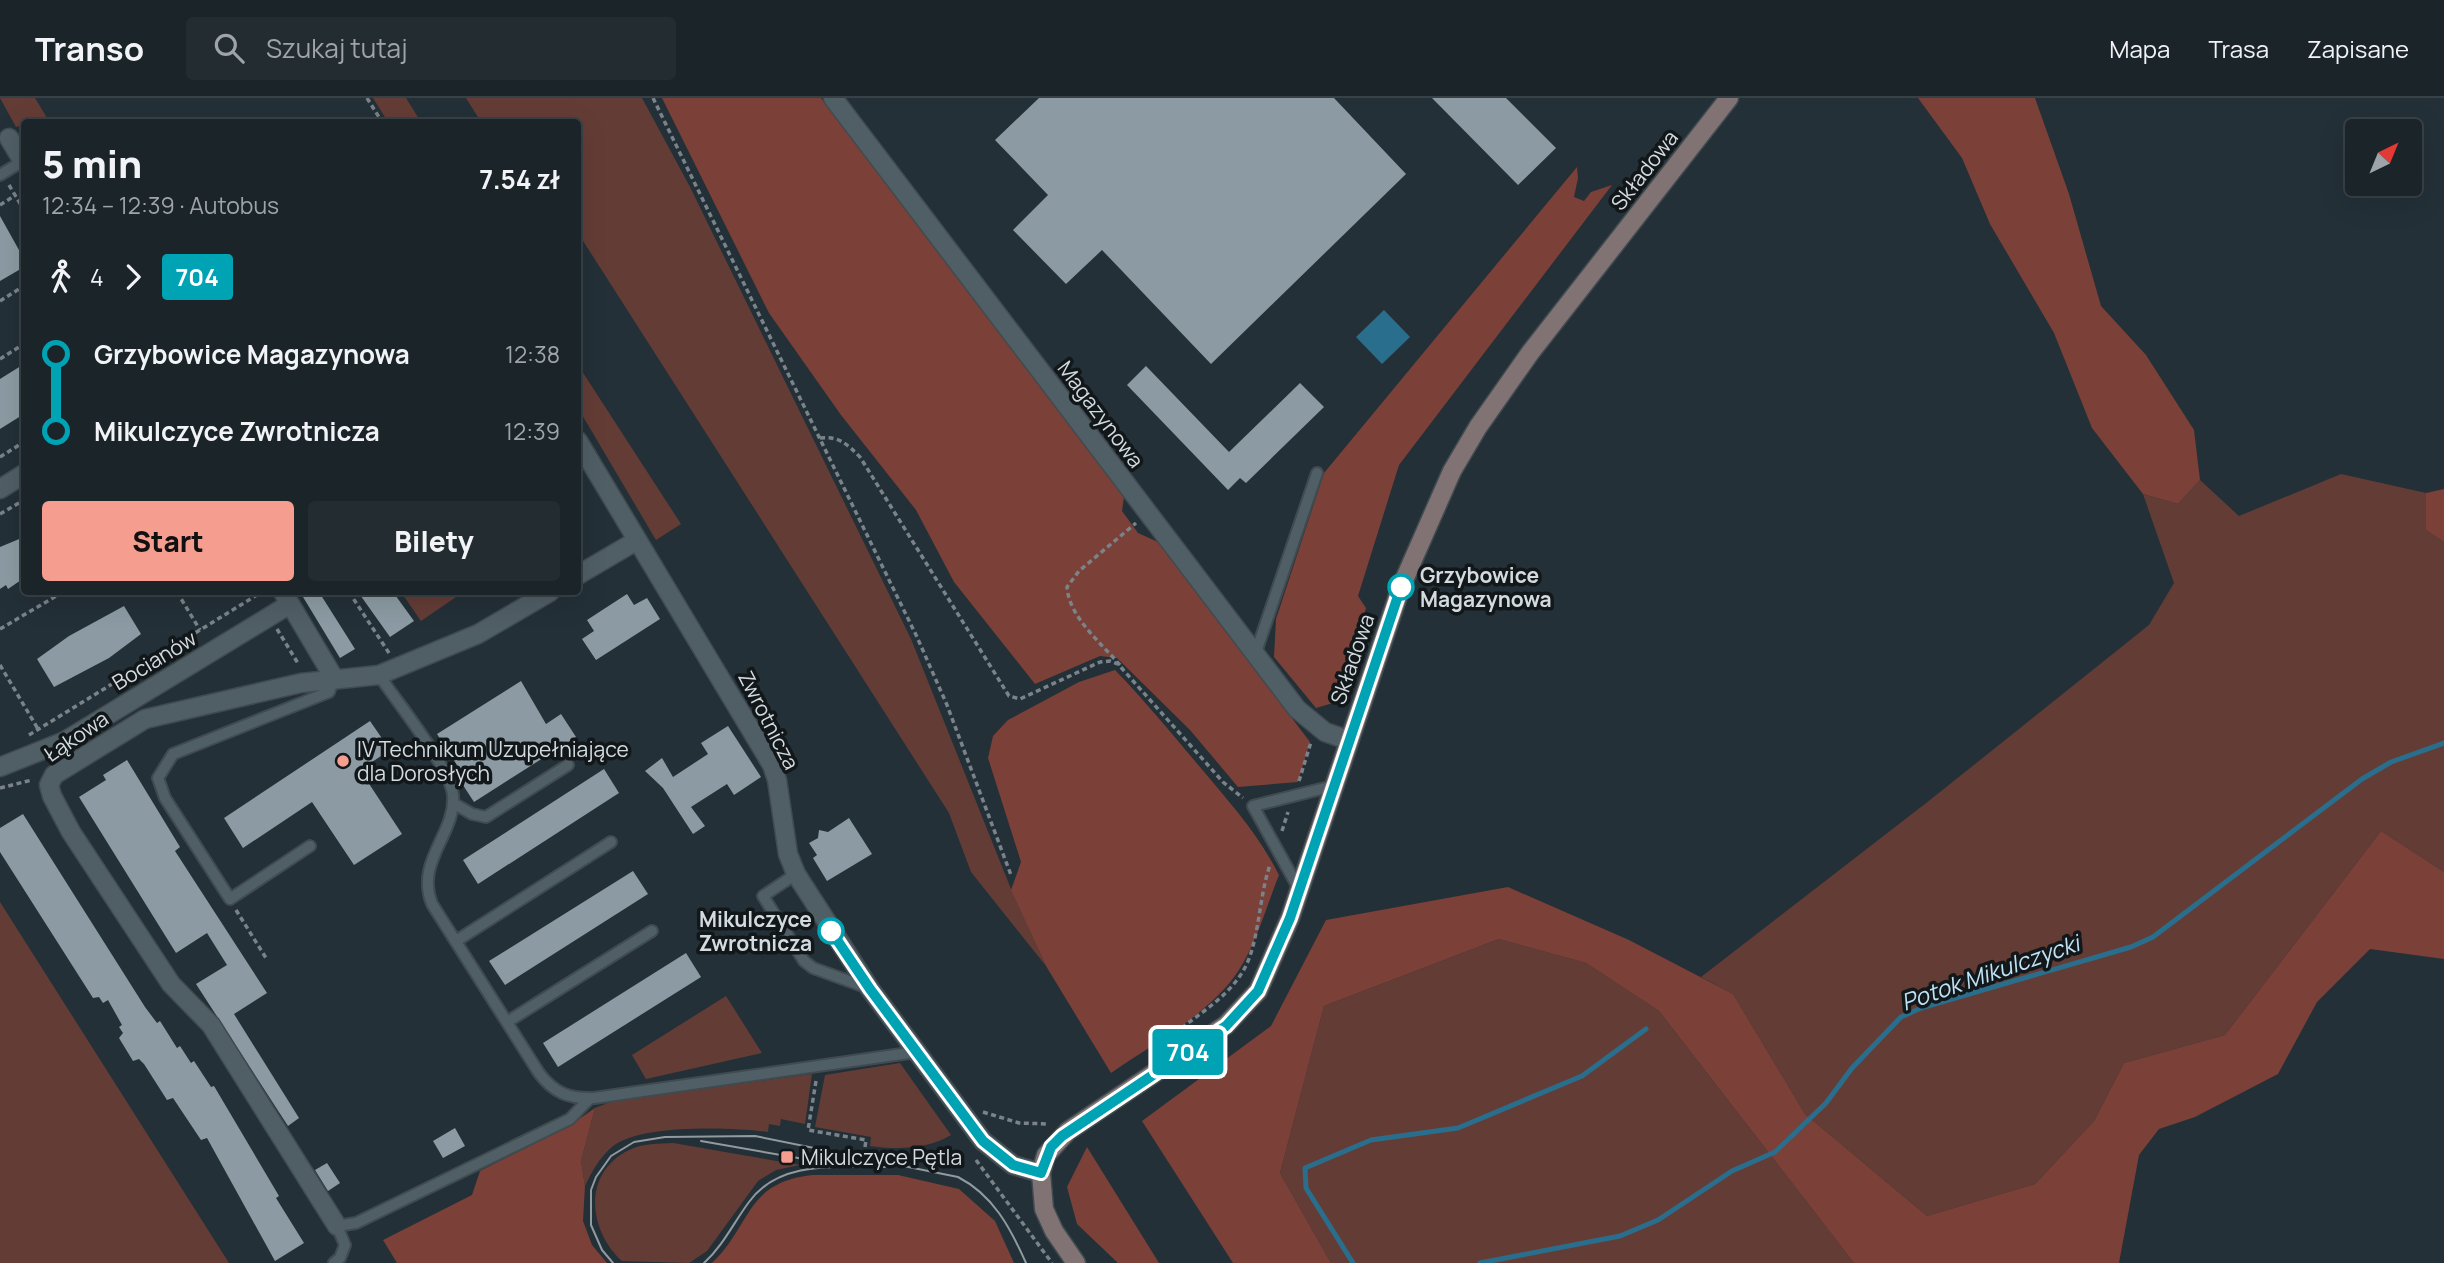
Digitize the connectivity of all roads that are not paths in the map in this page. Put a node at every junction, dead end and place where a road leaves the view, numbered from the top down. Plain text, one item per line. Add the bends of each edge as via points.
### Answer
1 (834, 98) edge
2 (1729, 98) edge
3 (9, 138) dead end
4 (21, 157) edge
5 (21, 164) edge
6 (1, 174) edge
7 (581, 446) edge
8 (1317, 473) dead end
9 (21, 476) edge
10 (0, 489) edge
11 (636, 541) junction
12 (581, 573) edge
13 (545, 595) edge
14 (286, 598) edge
15 (1255, 655) junction
16 (379, 675) junction
17 (334, 678) junction
18 (1348, 740) junction
19 (568, 765) dead end
20 (0, 766) edge
21 (1332, 786) junction
22 (453, 803) junction
23 (611, 842) dead end
24 (310, 846) dead end
25 (796, 874) junction
26 (1299, 889) junction
27 (652, 931) dead end
28 (456, 942) junction
29 (870, 989) junction
30 (507, 1021) junction
31 (916, 1052) junction
32 (590, 1098) junction
33 (1041, 1173) junction
34 (337, 1226) junction
35 (334, 1263) edge
36 (1076, 1263) edge

1 - 15 street, Magazynowa
2 - 18 main road, Składowa via 1530,353 1467,445 1410,563
3 - 4 street
5 - 6 lane
7 - 11 street, Zwrotnicza
8 - 15 lane
9 - 10 street
11 - 12 street
11 - 25 street, Zwrotnicza via 772,765 788,854
13 - 16 street, Łąkowa via 478,634
14 - 17 street
14 - 20 street, Bocianów via 270,616 46,750
15 - 18 street, Magazynowa via 1297,709 1316,725
16 - 17 street, Łąkowa
16 - 22 lane via 445,773
17 - 24 lane via 329,692 173,754 158,778 165,798 230,899
17 - 34 street, Łąkowa via 145,719 54,775 49,785 71,832 171,984 211,1025
18 - 21 main road, Składowa
19 - 22 lane via 486,817
21 - 26 main road, Składowa
21 - 26 lane via 1253,806
22 - 28 lane via 429,868 428,886 432,904
23 - 28 lane
25 - 29 street, Zwrotnicza
25 - 29 lane via 763,896 804,961
26 - 33 main road, Składowa via 1271,967 1241,1012 1062,1136 1051,1147
27 - 30 lane
28 - 30 lane
29 - 31 street, Zwrotnicza
30 - 32 lane via 546,1082 562,1094
31 - 32 lane
31 - 33 street, Zwrotnicza via 968,1124 996,1154 1013,1165
32 - 34 lane via 570,1119 356,1223
33 - 36 main road via 1048,1220
34 - 35 lane via 345,1245

